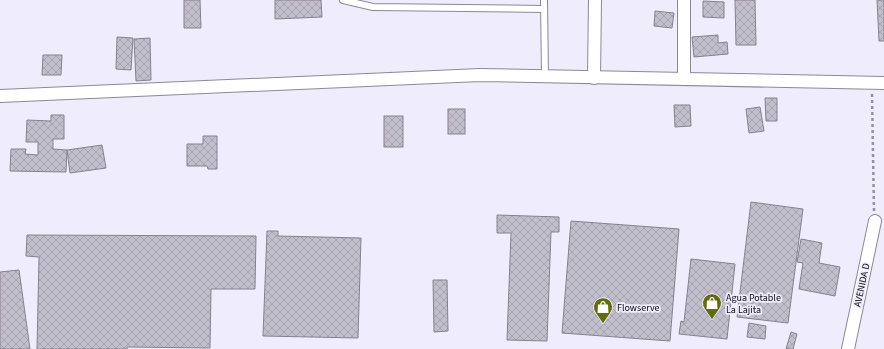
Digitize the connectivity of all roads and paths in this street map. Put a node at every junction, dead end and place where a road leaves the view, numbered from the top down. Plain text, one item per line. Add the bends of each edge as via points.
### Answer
1 (343, 0) edge
2 (544, 0) edge
3 (595, 0) edge
4 (684, 0) edge
5 (544, 9) junction
6 (544, 77) junction
7 (594, 78) junction
8 (684, 80) junction
9 (878, 83) edge
10 (0, 96) edge
11 (874, 221) joint
12 (848, 349) edge

1 - 5 lane via 373,7
2 - 5 lane
3 - 7 street
4 - 8 street
5 - 6 lane
6 - 7 street
6 - 10 street via 480,75
7 - 8 street
8 - 9 street
9 - 11 path
11 - 12 street, AVENIDA D

